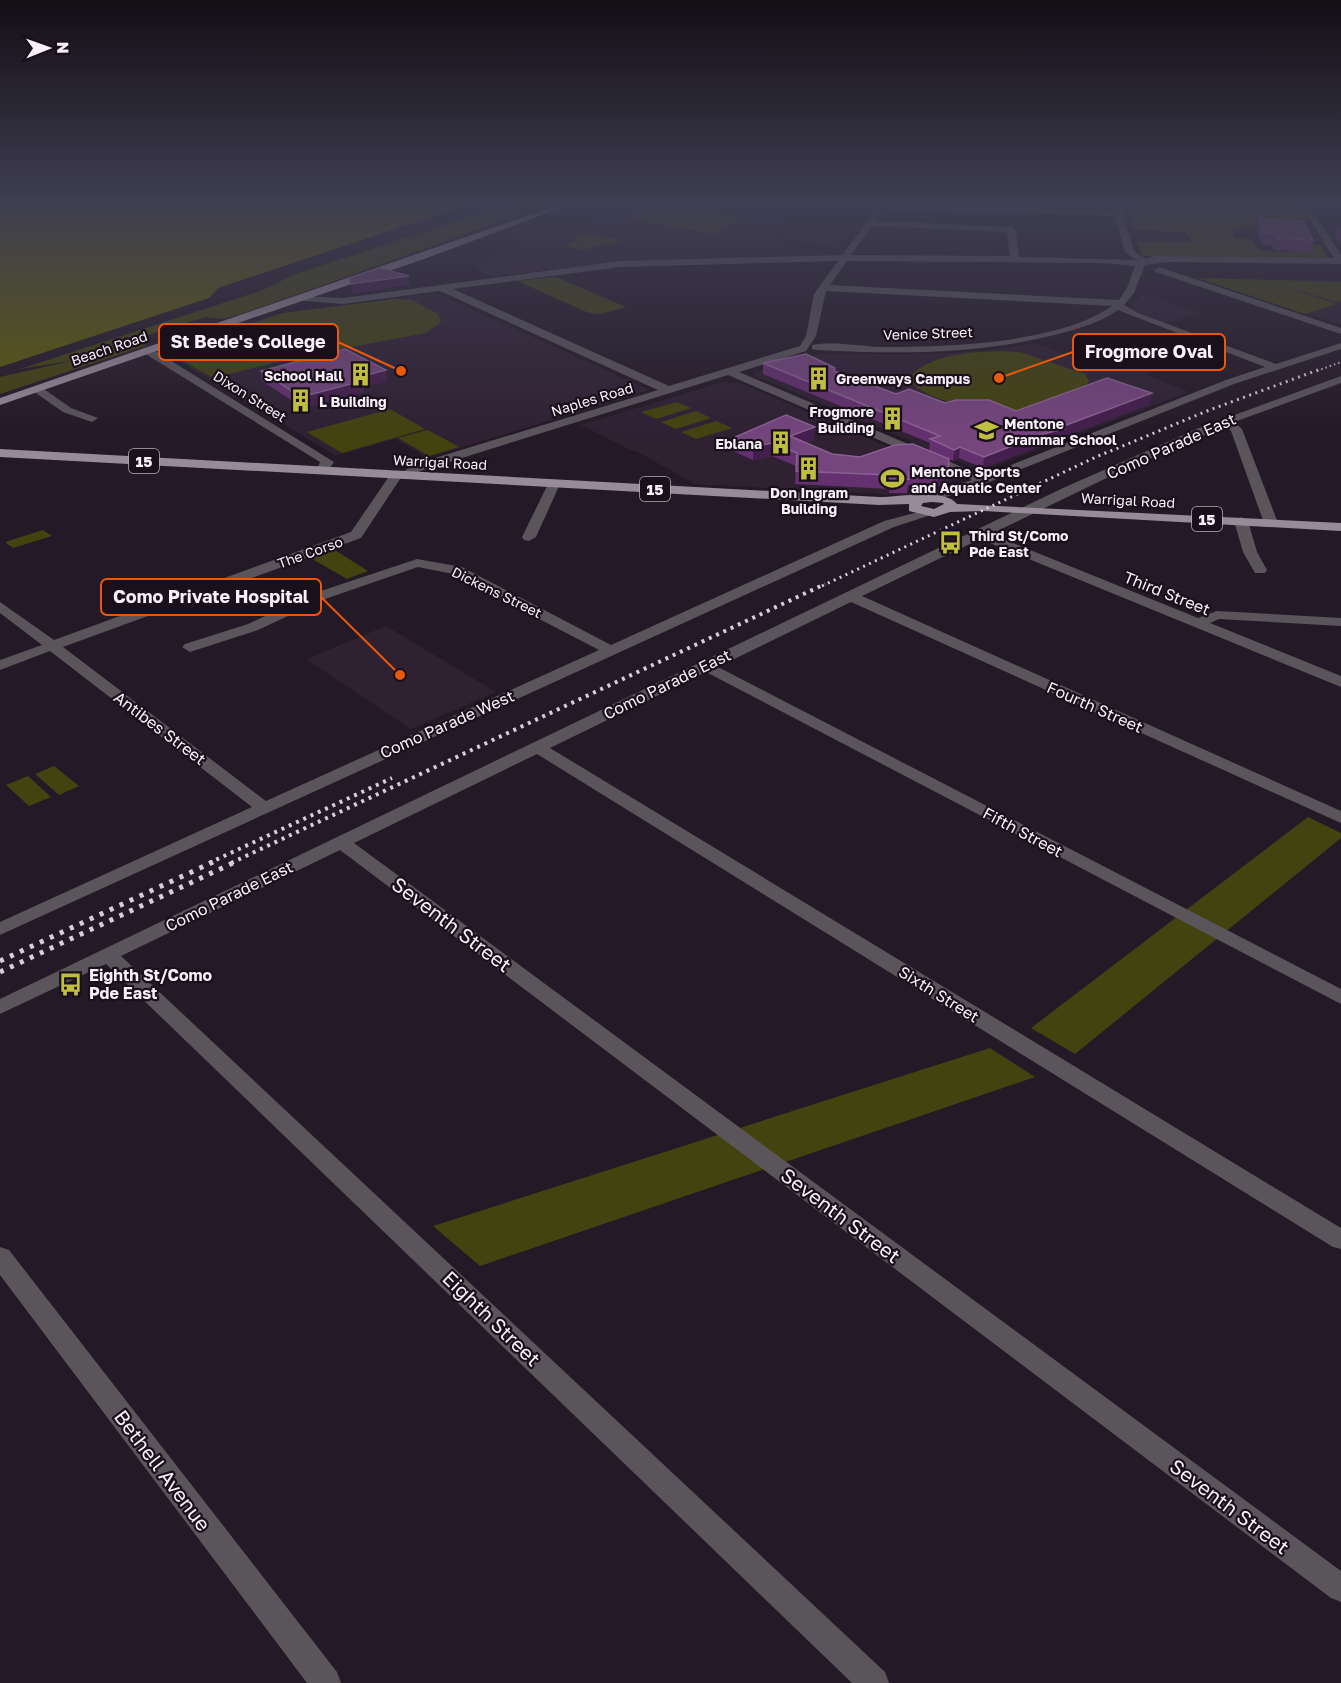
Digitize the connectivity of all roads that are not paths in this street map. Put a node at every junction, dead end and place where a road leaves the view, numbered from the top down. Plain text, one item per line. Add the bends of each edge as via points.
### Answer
1 (348, 283) edge
2 (482, 283) edge
3 (828, 283) edge
4 (1136, 283) edge
5 (1196, 283) edge
6 (442, 288) junction
7 (824, 288) junction
8 (330, 289) junction
9 (309, 296) junction
10 (346, 299) junction
11 (1119, 305) junction
12 (1105, 313) junction
13 (1134, 315) junction
14 (1341, 331) edge
15 (1341, 346) edge
16 (810, 347) junction
17 (148, 351) junction
18 (1297, 360) junction
19 (1272, 366) junction
20 (732, 373) junction
21 (1258, 373) junction
22 (1341, 379) edge
23 (1315, 387) junction
24 (38, 389) junction
25 (670, 391) junction
26 (1341, 391) edge
27 (0, 402) edge
28 (92, 418) dead end
29 (1226, 421) junction
30 (0, 453) edge
31 (322, 471) junction
32 (402, 475) junction
33 (983, 480) junction
34 (554, 483) junction
35 (968, 486) junction
36 (919, 504) junction
37 (949, 504) junction
38 (1028, 509) junction
39 (930, 513) junction
40 (895, 521) junction
41 (1241, 521) junction
42 (1271, 523) junction
43 (1341, 527) edge
44 (980, 534) junction
45 (529, 537) dead end
46 (1275, 573) dead end
47 (850, 596) junction
48 (0, 606) edge
49 (1341, 622) edge
50 (1196, 624) junction
51 (52, 646) junction
52 (190, 647) dead end
53 (610, 650) junction
54 (0, 665) edge
55 (705, 666) junction
56 (1341, 682) edge
57 (537, 747) junction
58 (264, 808) junction
59 (1341, 818) edge
60 (341, 842) junction
61 (0, 929) edge
62 (108, 955) junction
63 (1341, 998) edge
64 (0, 1007) edge
65 (1341, 1240) edge
66 (0, 1257) edge
67 (1341, 1588) edge
68 (326, 1683) edge
69 (874, 1683) edge

1 - 8 main road, Beach Road
2 - 6 street
3 - 7 street
4 - 11 street
5 - 14 street
6 - 10 street
6 - 25 street
7 - 11 street
7 - 16 street via 819,294
8 - 9 main road, Beach Road
8 - 10 street
9 - 10 street via 324,301
9 - 17 main road, Beach Road
11 - 12 street, Venice Street
11 - 13 street
12 - 13 street
12 - 16 street, Venice Street via 1080,325 988,345 912,351
13 - 19 street
15 - 18 street, Como Parade West
16 - 20 street, Naples Road
17 - 24 main road, Beach Road
17 - 31 street, Dixon Street via 324,459 328,462
18 - 19 street, Como Parade West
18 - 21 street, Como Parade West
19 - 21 street, Como Parade West
20 - 25 street, Naples Road
20 - 33 street
21 - 33 street, Como Parade West
22 - 23 street, Como Parade East
23 - 26 street
23 - 29 street, Como Parade East
24 - 27 main road, Beach Road
24 - 28 street via 67,410
25 - 32 street, Naples Road
29 - 38 street, Como Parade East
29 - 42 street via 1236,429
30 - 31 main road, Warrigal Road / 15
31 - 32 main road, Warrigal Road / 15
32 - 34 main road, Warrigal Road / 15
32 - 51 street, The Corso via 356,535
33 - 35 street, Como Parade West
34 - 36 main road, Warrigal Road / 15
34 - 45 street
35 - 36 street, Como Parade West
35 - 37 street, Como Parade West
36 - 37 main road, 15
36 - 39 main road, 15
36 - 40 street, Como Parade West
37 - 38 main road, Warrigal Road / 15
37 - 39 main road, 15
38 - 41 main road, Warrigal Road / 15
38 - 44 street, Como Parade East
39 - 40 street, Como Parade West
40 - 53 street, Como Parade West
41 - 42 main road, Warrigal Road / 15
41 - 46 street via 1256,571
42 - 43 main road, Warrigal Road / 15
44 - 47 street, Como Parade East
44 - 50 street, Third Street
47 - 55 street, Como Parade East
47 - 59 street, Fourth Street
48 - 51 street, Antibes Street
49 - 50 street via 1217,615
50 - 56 street, Third Street
51 - 54 street, The Corso
51 - 58 street, Antibes Street
52 - 53 street, Dickens Street via 253,627 317,597 417,563 457,570
53 - 58 street, Como Parade West
55 - 57 street, Como Parade East
55 - 63 street, Fifth Street
57 - 60 street, Como Parade East
57 - 65 street, Sixth Street
58 - 61 street, Como Parade West
60 - 62 street, Como Parade East
60 - 67 street, Seventh Street
62 - 64 street, Como Parade East
62 - 69 street, Eighth Street
66 - 68 street, Bethell Avenue

